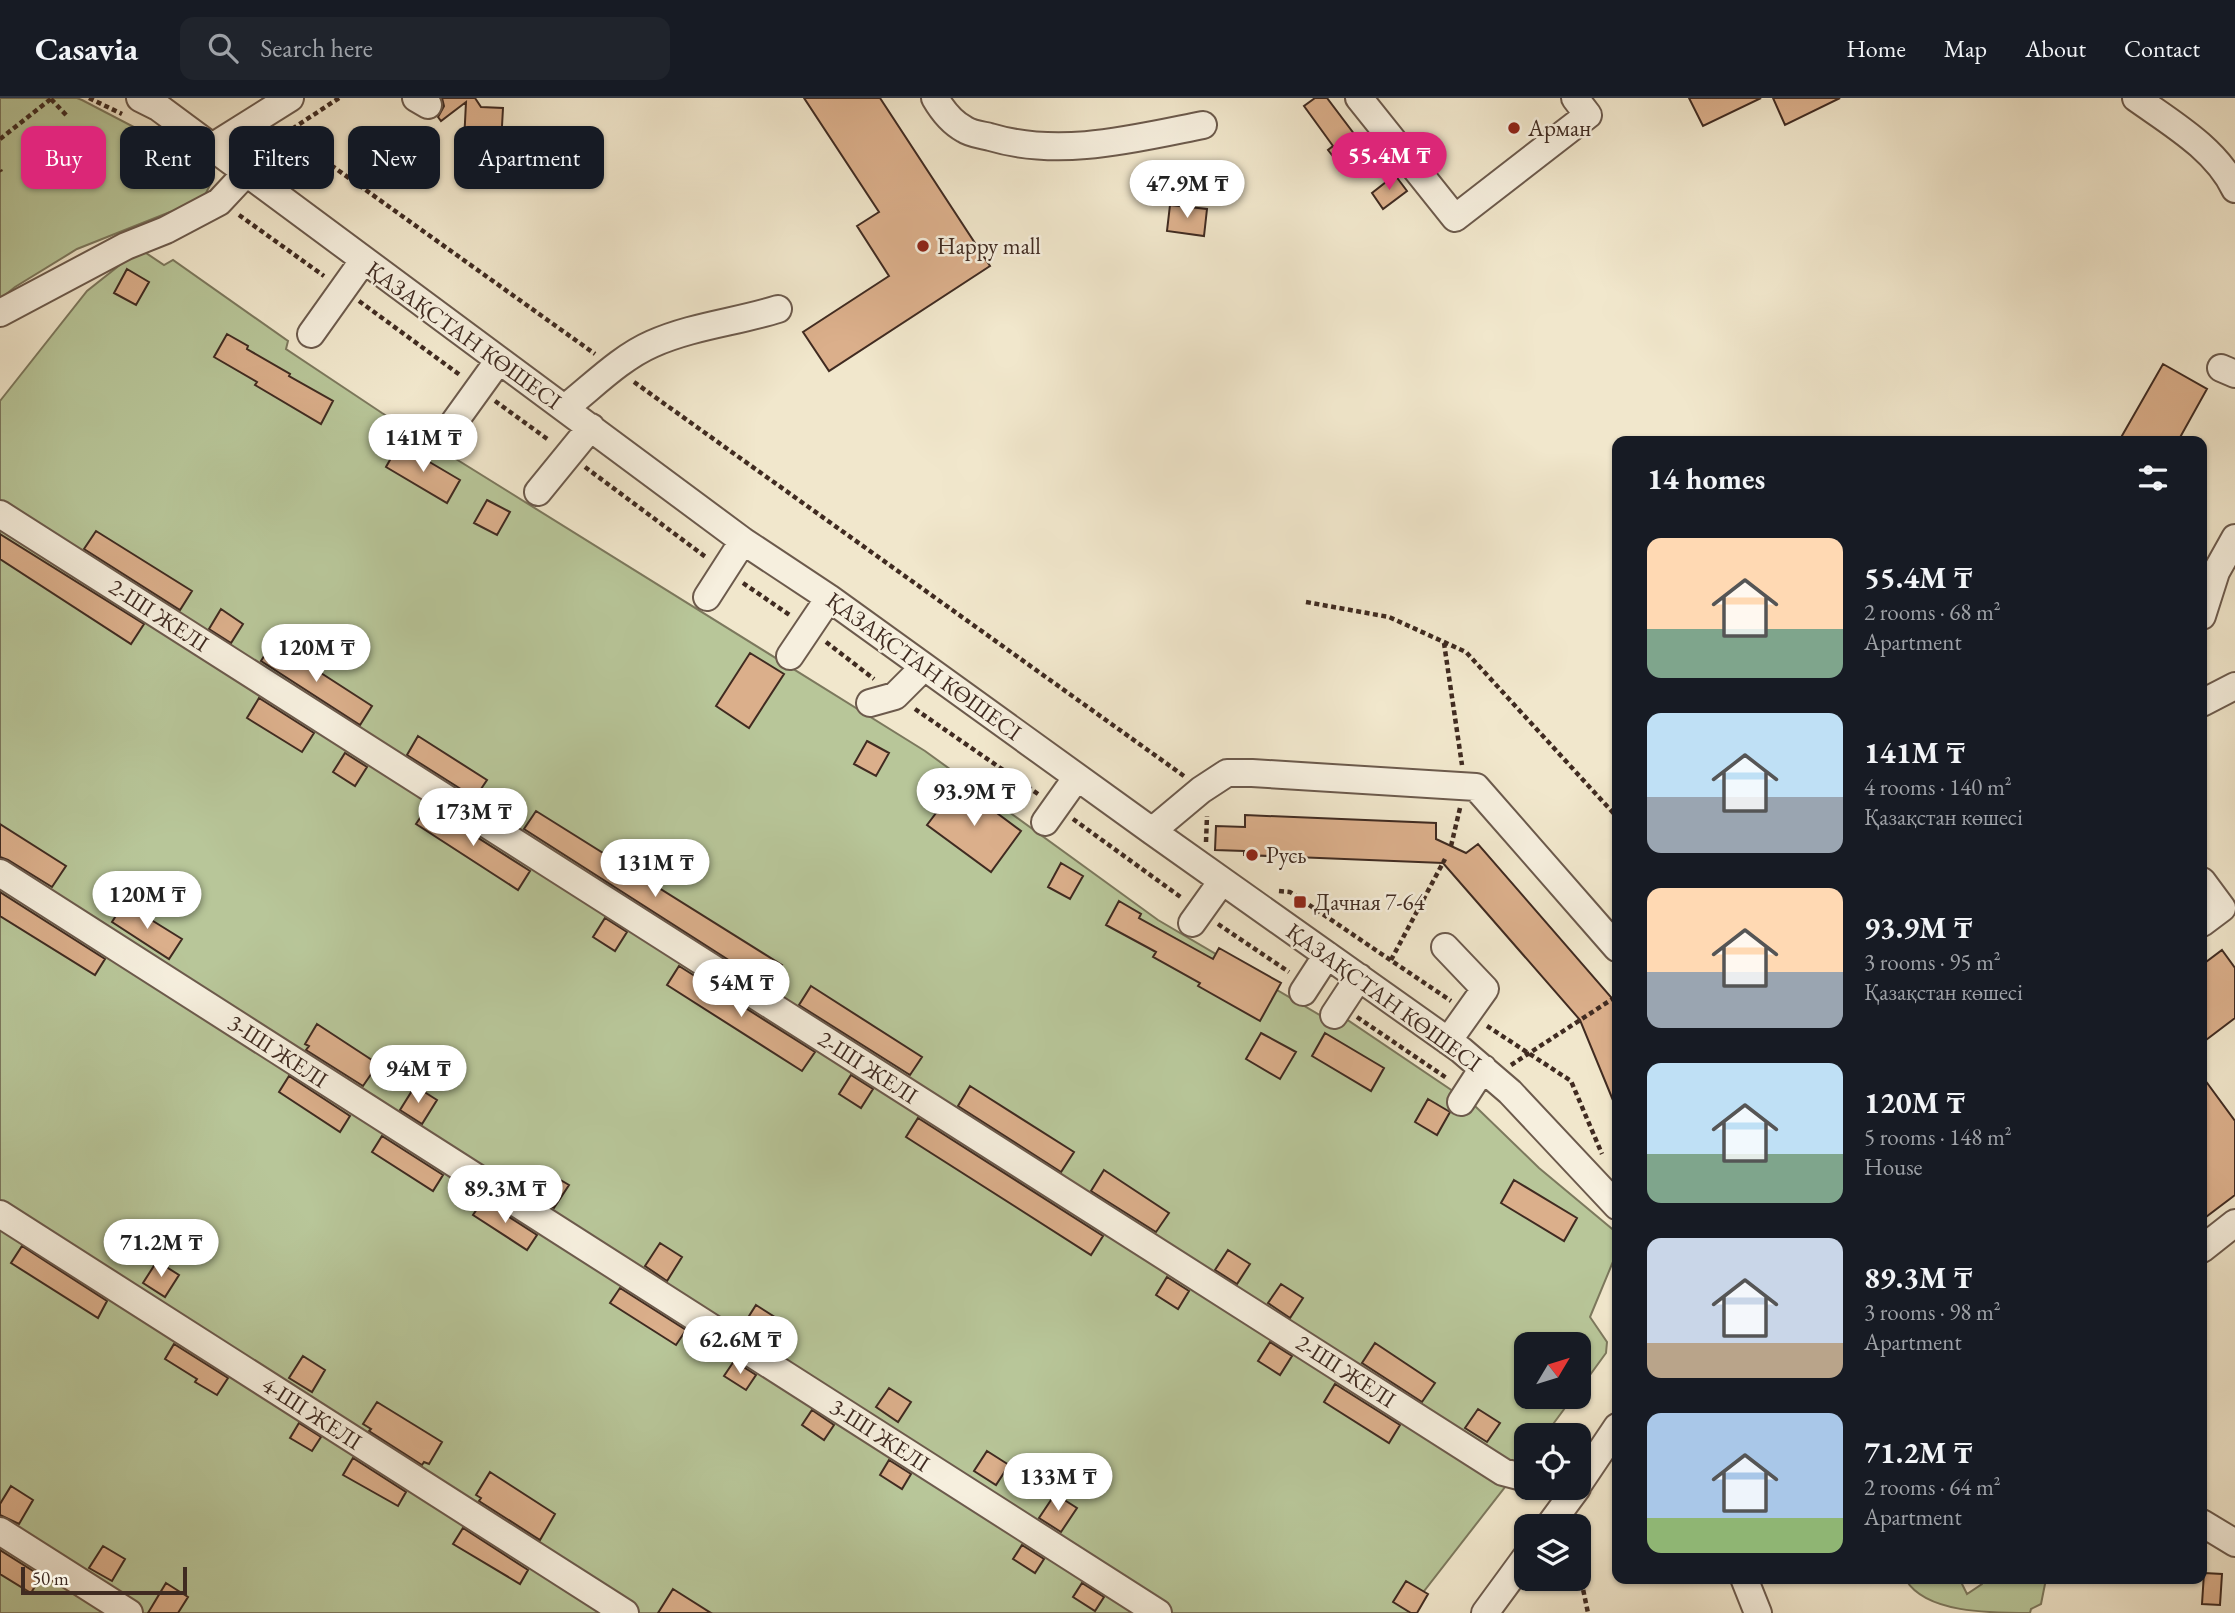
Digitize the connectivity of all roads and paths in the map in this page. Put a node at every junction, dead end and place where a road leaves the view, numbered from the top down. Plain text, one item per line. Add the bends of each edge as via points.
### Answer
1 (52, 98) edge
2 (140, 98) edge
3 (289, 98) edge
4 (339, 98) edge
5 (935, 98) edge
6 (1359, 98) edge
7 (1575, 98) edge
8 (2136, 98) edge
9 (68, 117) dead end
10 (1203, 125) dead end
11 (184, 126) edge
12 (297, 126) edge
13 (0, 139) edge
14 (215, 144) edge
15 (334, 167) edge
16 (236, 189) edge
17 (280, 189) edge
18 (2235, 190) edge
19 (363, 261) junction
20 (778, 309) dead end
21 (0, 313) edge
22 (311, 334) dead end
23 (499, 360) junction
24 (615, 369) junction
25 (565, 408) junction
26 (591, 427) junction
27 (445, 435) dead end
28 (538, 492) dead end
29 (0, 514) edge
30 (2235, 538) edge
31 (743, 541) junction
32 (707, 597) dead end
33 (829, 598) junction
34 (2207, 600) edge
35 (1306, 602) dead end
36 (1444, 642) junction
37 (790, 656) dead end
38 (925, 667) junction
39 (2235, 686) edge
40 (2207, 700) edge
41 (870, 702) dead end
42 (1077, 777) junction
43 (1465, 786) junction
44 (1201, 790) junction
45 (1612, 812) edge
46 (1045, 822) dead end
47 (1152, 831) junction
48 (1451, 846) dead end
49 (1445, 859) dead end
50 (0, 873) edge
51 (1222, 881) junction
52 (2207, 892) edge
53 (2219, 919) edge
54 (1192, 923) dead end
55 (1612, 942) edge
56 (1445, 947) dead end
57 (1327, 955) junction
58 (1391, 960) dead end
59 (1359, 977) junction
60 (1303, 992) dead end
61 (1612, 999) edge
62 (1335, 1014) dead end
63 (1448, 1041) junction
64 (1488, 1073) junction
65 (1461, 1102) dead end
66 (1612, 1201) edge
67 (0, 1214) edge
68 (2235, 1223) edge
69 (2207, 1245) edge
70 (1612, 1435) edge
71 (1591, 1466) edge
72 (1514, 1475) edge
73 (2207, 1526) edge
74 (0, 1531) edge
75 (2235, 1543) edge
76 (1514, 1573) edge
77 (1746, 1584) edge
78 (1583, 1591) edge
79 (128, 1613) edge
80 (625, 1613) edge
81 (1158, 1613) edge
82 (1485, 1613) edge
83 (1588, 1613) edge
84 (1758, 1613) edge

1 - 9 path
1 - 13 path
2 - 11 street, ҚАЗАҚСТАН КӨШЕСІ
3 - 14 street
4 - 12 path
5 - 10 street via 944,113 965,130 1052,147 1116,142
6 - 7 street via 1455,218 1588,115
8 - 18 street via 2194,141 2227,172
15 - 24 path
16 - 21 street via 166,230
17 - 19 street, ҚАЗАҚСТАН КӨШЕСІ
19 - 22 street
19 - 23 street, ҚАЗАҚСТАН КӨШЕСІ
20 - 24 street via 653,344
23 - 25 street, ҚАЗАҚСТАН КӨШЕСІ
23 - 27 street
24 - 25 street
24 - 44 path
25 - 26 street, ҚАЗАҚСТАН КӨШЕСІ
26 - 28 street
26 - 31 street, ҚАЗАҚСТАН КӨШЕСІ
29 - 72 street, 2-ШІ ЖЕЛІ
30 - 34 street
31 - 32 street
31 - 33 street, ҚАЗАҚСТАН КӨШЕСІ
33 - 37 street
33 - 38 street, ҚАЗАҚСТАН КӨШЕСІ
35 - 36 path via 1389,617
36 - 43 path
36 - 45 path via 1465,652
38 - 41 street via 895,696
38 - 42 street, ҚАЗАҚСТАН КӨШЕСІ
39 - 40 street
42 - 46 street
42 - 47 street, ҚАЗАҚСТАН КӨШЕСІ
43 - 44 street via 1227,773
43 - 48 path
43 - 55 street via 1476,787
44 - 47 street
47 - 51 street, ҚАЗАҚСТАН КӨШЕСІ
49 - 58 path
50 - 81 street, 3-ШІ ЖЕЛІ
51 - 54 street
51 - 57 street, ҚАЗАҚСТАН КӨШЕСІ
52 - 53 street
56 - 63 street via 1485,989
57 - 59 street, ҚАЗАҚСТАН КӨШЕСІ
57 - 60 street
59 - 62 street
59 - 63 street, ҚАЗАҚСТАН КӨШЕСІ
61 - 64 path
63 - 64 street, ҚАЗАҚСТАН КӨШЕСІ
64 - 65 street
64 - 66 street, ҚАЗАҚСТАН КӨШЕСІ
67 - 80 street, 4-ШІ ЖЕЛІ
68 - 69 street
70 - 71 street
73 - 75 street
74 - 79 street
76 - 82 street
77 - 84 street
78 - 83 path

